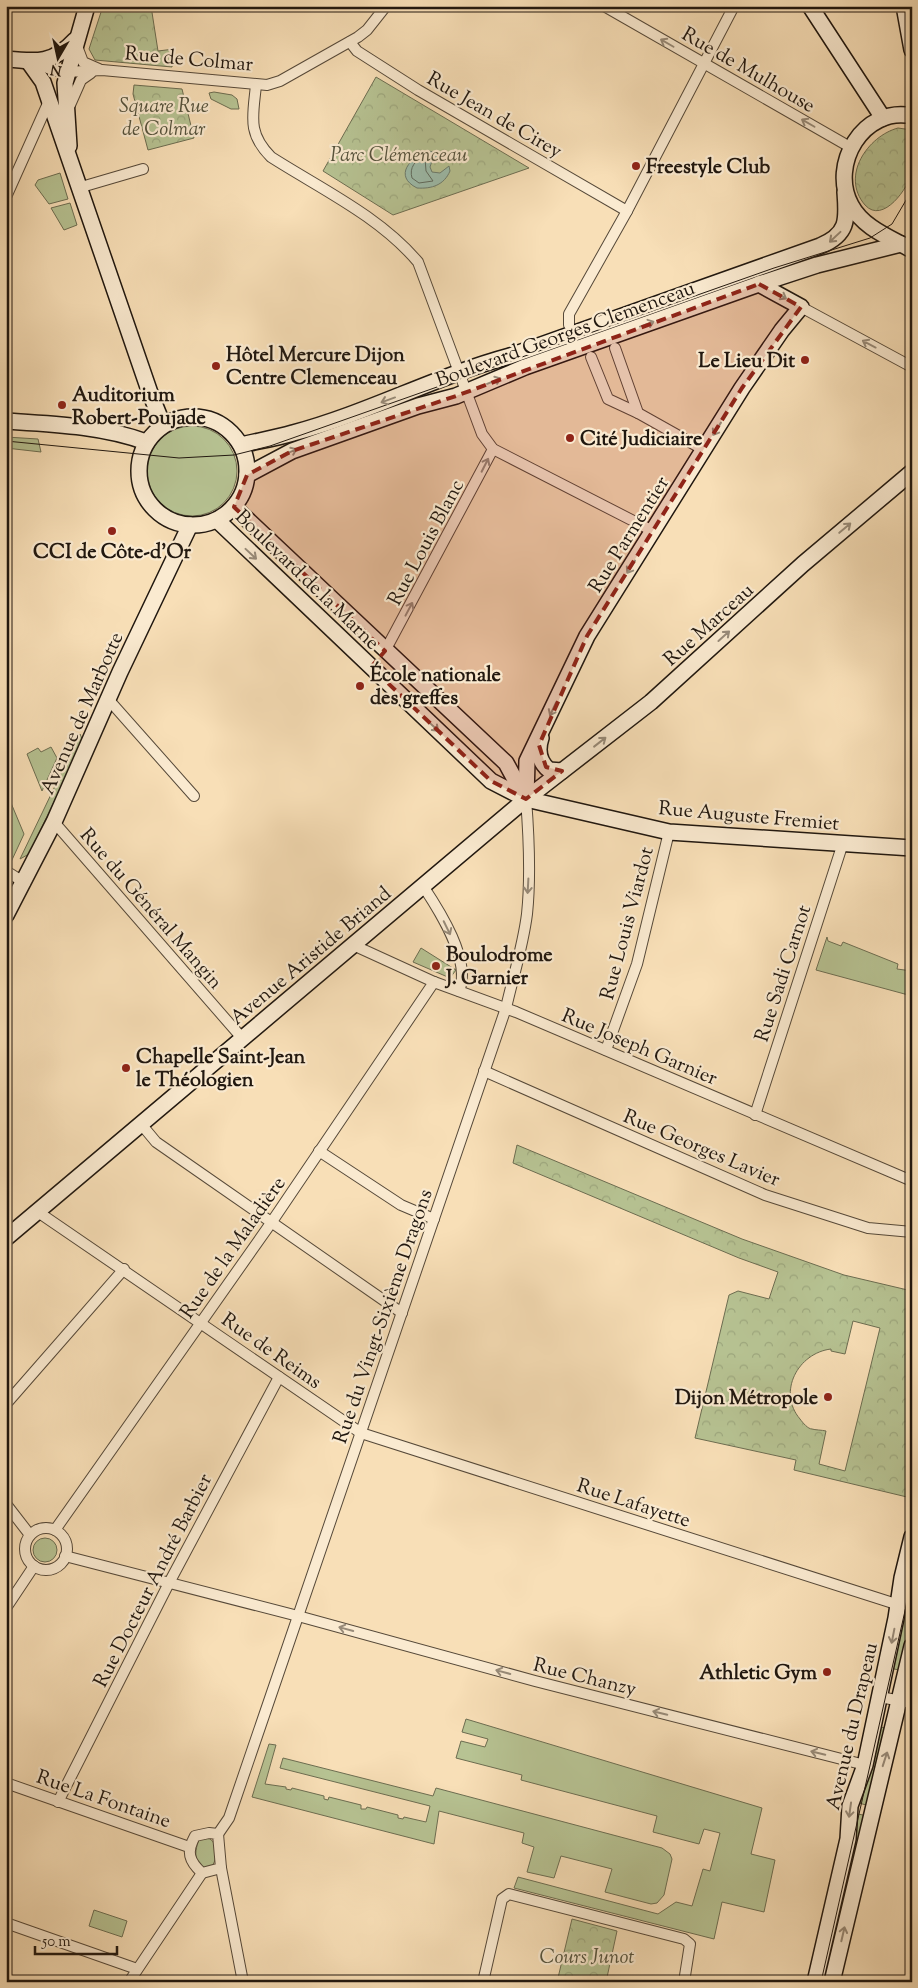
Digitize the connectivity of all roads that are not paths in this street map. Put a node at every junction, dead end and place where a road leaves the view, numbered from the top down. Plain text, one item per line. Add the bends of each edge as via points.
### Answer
1 (87, 6) edge
2 (386, 6) edge
3 (604, 6) edge
4 (734, 6) edge
5 (810, 6) edge
6 (904, 6) edge
7 (76, 39) junction
8 (350, 42) junction
9 (912, 50) edge
10 (6, 59) edge
11 (28, 61) junction
12 (704, 64) junction
13 (102, 70) junction
14 (67, 72) junction
15 (256, 85) junction
16 (49, 101) junction
17 (68, 114) junction
18 (912, 116) edge
19 (883, 118) junction
20 (58, 129) junction
21 (36, 130) junction
22 (850, 147) junction
23 (69, 160) junction
24 (143, 169) dead end
25 (78, 188) junction
26 (845, 192) junction
27 (6, 197) edge
28 (627, 211) junction
29 (906, 247) edge
30 (759, 284) junction
31 (801, 307) junction
32 (569, 325) dead end
33 (615, 348) dead end
34 (591, 357) dead end
35 (912, 367) edge
36 (458, 371) junction
37 (465, 392) junction
38 (638, 413) junction
39 (6, 421) edge
40 (163, 425) junction
41 (146, 442) junction
42 (241, 445) junction
43 (493, 449) junction
44 (704, 450) junction
45 (912, 472) edge
46 (247, 475) junction
47 (234, 507) junction
48 (217, 520) junction
49 (190, 525) junction
50 (653, 531) junction
51 (385, 651) junction
52 (371, 667) junction
53 (108, 699) junction
54 (543, 732) junction
55 (562, 772) junction
56 (194, 796) dead end
57 (526, 799) junction
58 (54, 822) junction
59 (669, 832) junction
60 (843, 843) junction
61 (912, 848) edge
62 (6, 871) edge
63 (25, 883) junction
64 (423, 886) junction
65 (6, 915) edge
66 (353, 945) junction
67 (434, 982) junction
68 (459, 991) junction
69 (506, 1008) junction
70 (242, 1038) junction
71 (606, 1050) junction
72 (484, 1071) junction
73 (755, 1114) junction
74 (141, 1124) junction
75 (319, 1151) junction
76 (912, 1181) edge
77 (38, 1212) junction
78 (434, 1219) junction
79 (271, 1223) junction
80 (912, 1232) edge
81 (6, 1238) edge
82 (124, 1269) junction
83 (402, 1313) junction
84 (201, 1322) junction
85 (279, 1377) junction
86 (6, 1404) edge
87 (361, 1433) junction
88 (6, 1504) edge
89 (55, 1530) junction
90 (30, 1535) junction
91 (912, 1537) edge
92 (65, 1556) junction
93 (34, 1566) junction
94 (168, 1582) junction
95 (896, 1604) junction
96 (6, 1608) edge
97 (298, 1616) junction
98 (912, 1646) edge
99 (880, 1698) junction
100 (906, 1702) edge
101 (865, 1765) junction
102 (6, 1783) edge
103 (58, 1802) junction
104 (218, 1834) junction
105 (189, 1847) junction
106 (221, 1868) junction
107 (202, 1873) junction
108 (6, 1924) edge
109 (137, 1969) junction
110 (129, 1982) edge
111 (243, 1982) edge
112 (483, 1982) edge
113 (684, 1982) edge
114 (815, 1982) edge
115 (832, 1982) edge

1 - 7 main road
2 - 8 street via 367,30
12 -> 3 street, Rue de Mulhouse
4 - 12 street
5 - 19 main road
6 - 9 main road
7 - 11 main road via 59,56
7 - 13 street, Rue de Colmar via 82,62
7 - 14 main road
8 - 15 street, Rue de Colmar via 272,84
8 - 28 street, Rue Jean de Cirey via 357,51 418,90
10 - 11 main road, Rue de Colmar
11 - 14 street, Rue de Colmar
11 - 16 main road via 40,77
22 -> 12 street, Rue de Mulhouse
12 - 28 street
13 - 14 street, Rue de Colmar
13 - 15 street, Rue de Colmar
13 - 17 street via 81,80 71,98
14 - 17 main road
15 - 36 street via 252,121 261,147 271,158 376,222 408,250 418,262
16 - 20 main road
16 - 21 street
17 - 23 main road
18 - 19 main road
19 - 22 main road via 867,128
20 - 21 street via 44,125
20 - 23 main road
21 - 27 street
22 - 26 main road, Boulevard Georges Clemenceau via 844,162
23 - 25 main road
24 - 25 street
25 - 40 main road
26 - 29 main road via 859,218
26 -> 36 main road, Boulevard Georges Clemenceau via 845,223 830,242 519,353
28 - 32 street via 569,314
29 - 30 main road, Boulevard Georges Clemenceau via 817,265
30 -> 31 main road
37 -> 30 main road, Boulevard Georges Clemenceau via 524,367
35 -> 31 street
31 -> 44 main road, Rue Parmentier via 782,330
33 - 38 street
34 - 38 street via 608,399
36 - 37 street
36 -> 42 main road, Boulevard Georges Clemenceau via 294,433
37 - 43 street via 482,434
46 -> 37 main road, Boulevard Georges Clemenceau via 292,451
38 - 44 street
39 - 41 main road via 124,434
40 - 41 main road
40 - 42 main road via 180,418 206,418 223,425
41 - 49 main road via 138,470 146,499 161,515
42 - 46 main road
43 - 50 street
51 -> 43 street, Rue Louis Blanc
44 - 50 main road, Rue Parmentier
55 -> 45 main road, Rue Marceau via 651,702 803,564
46 - 47 main road via 242,496
47 - 48 main road
47 - 51 main road, Boulevard de la Marne
48 - 49 main road
48 -> 52 main road, Boulevard de la Marne
49 - 53 main road, Avenue de Marbotte
50 -> 54 main road, Rue Parmentier via 587,636
51 - 52 main road, Boulevard de la Marne
51 - 57 main road, Boulevard de la Marne via 506,763
52 -> 57 main road, Boulevard de la Marne via 491,781
53 - 56 street
53 - 58 main road, Avenue de Marbotte
54 - 55 main road via 539,745 541,761 549,770
54 - 57 main road, Rue Parmentier via 527,761
55 - 57 main road, Rue Marceau
57 - 59 main road, Rue Auguste Fremiet
57 - 64 main road, Avenue Aristide Briand
57 -> 69 street, Rue du Vingt-Sixième Dragons via 529,837 527,913
58 - 63 main road, Avenue de Marbotte
58 - 70 street, Rue du Général Mangin
59 - 60 main road, Rue Auguste Fremiet
59 - 71 street, Rue Louis Viardot via 637,964
60 - 61 main road, Rue Auguste Fremiet
60 - 73 street, Rue Sadi Carnot
62 - 63 street
63 - 65 main road, Avenue de Marbotte
64 - 66 main road, Avenue Aristide Briand
64 -> 68 street via 450,933 461,963 463,982
66 - 67 street, Rue Joseph Garnier
66 - 70 main road, Avenue Aristide Briand
67 - 68 street, Rue Joseph Garnier
67 - 75 street, Rue de la Maladière
68 - 69 street, Rue Joseph Garnier
69 - 71 street, Rue Joseph Garnier
69 - 72 street, Rue du Vingt-Sixième Dragons
70 - 74 main road, Avenue Aristide Briand
71 - 73 street, Rue Joseph Garnier
72 - 78 street, Rue du Vingt-Sixième Dragons
72 - 80 street, Rue Georges Lavier via 765,1195 868,1228
73 - 76 street, Rue Joseph Garnier
74 - 77 main road, Avenue Aristide Briand
74 - 79 street via 156,1142
75 - 78 street via 401,1205
75 - 79 street, Rue de la Maladière
77 - 81 main road, Avenue Aristide Briand
77 - 82 street, Rue de Reims
78 - 83 street, Rue du Vingt-Sixième Dragons
79 - 83 street
79 - 84 street, Rue de la Maladière
82 - 84 street, Rue de Reims
82 - 86 street
83 - 87 street, Rue du Vingt-Sixième Dragons
84 - 85 street, Rue de Reims
84 - 89 street, Rue de la Maladière
85 - 87 street, Rue de Reims
85 - 94 street, Rue Docteur André Barbier
87 - 95 street, Rue Lafayette
87 - 97 street, Rue du Vingt-Sixième Dragons
88 - 90 street
89 - 90 street via 42,1528
89 - 92 street via 64,1540
90 - 93 street via 25,1553
91 - 95 main road, Avenue du Drapeau
92 - 93 street via 54,1568 42,1570
92 - 94 street, Rue Chanzy
93 - 96 street
94 - 97 street, Rue Chanzy
94 - 103 street, Rue Docteur André Barbier
95 -> 99 main road, Avenue du Drapeau
101 -> 97 street, Rue Chanzy via 535,1681
97 - 104 street, Rue du Vingt-Sixième Dragons via 229,1818
98 - 100 main road, Avenue du Drapeau
99 - 100 street
99 - 101 main road, Avenue du Drapeau
115 -> 100 main road, Avenue du Drapeau via 882,1769
101 -> 114 main road, Avenue du Drapeau via 850,1806 848,1839
102 - 103 street, Rue La Fontaine
103 - 105 street, Rue La Fontaine
104 - 105 street via 195,1836
104 - 106 street
105 - 107 street via 192,1864
106 - 107 street
106 - 111 street
107 - 109 street
108 - 109 street
109 - 110 street
112 - 113 street via 502,1899 509,1894 684,1938 690,1944

